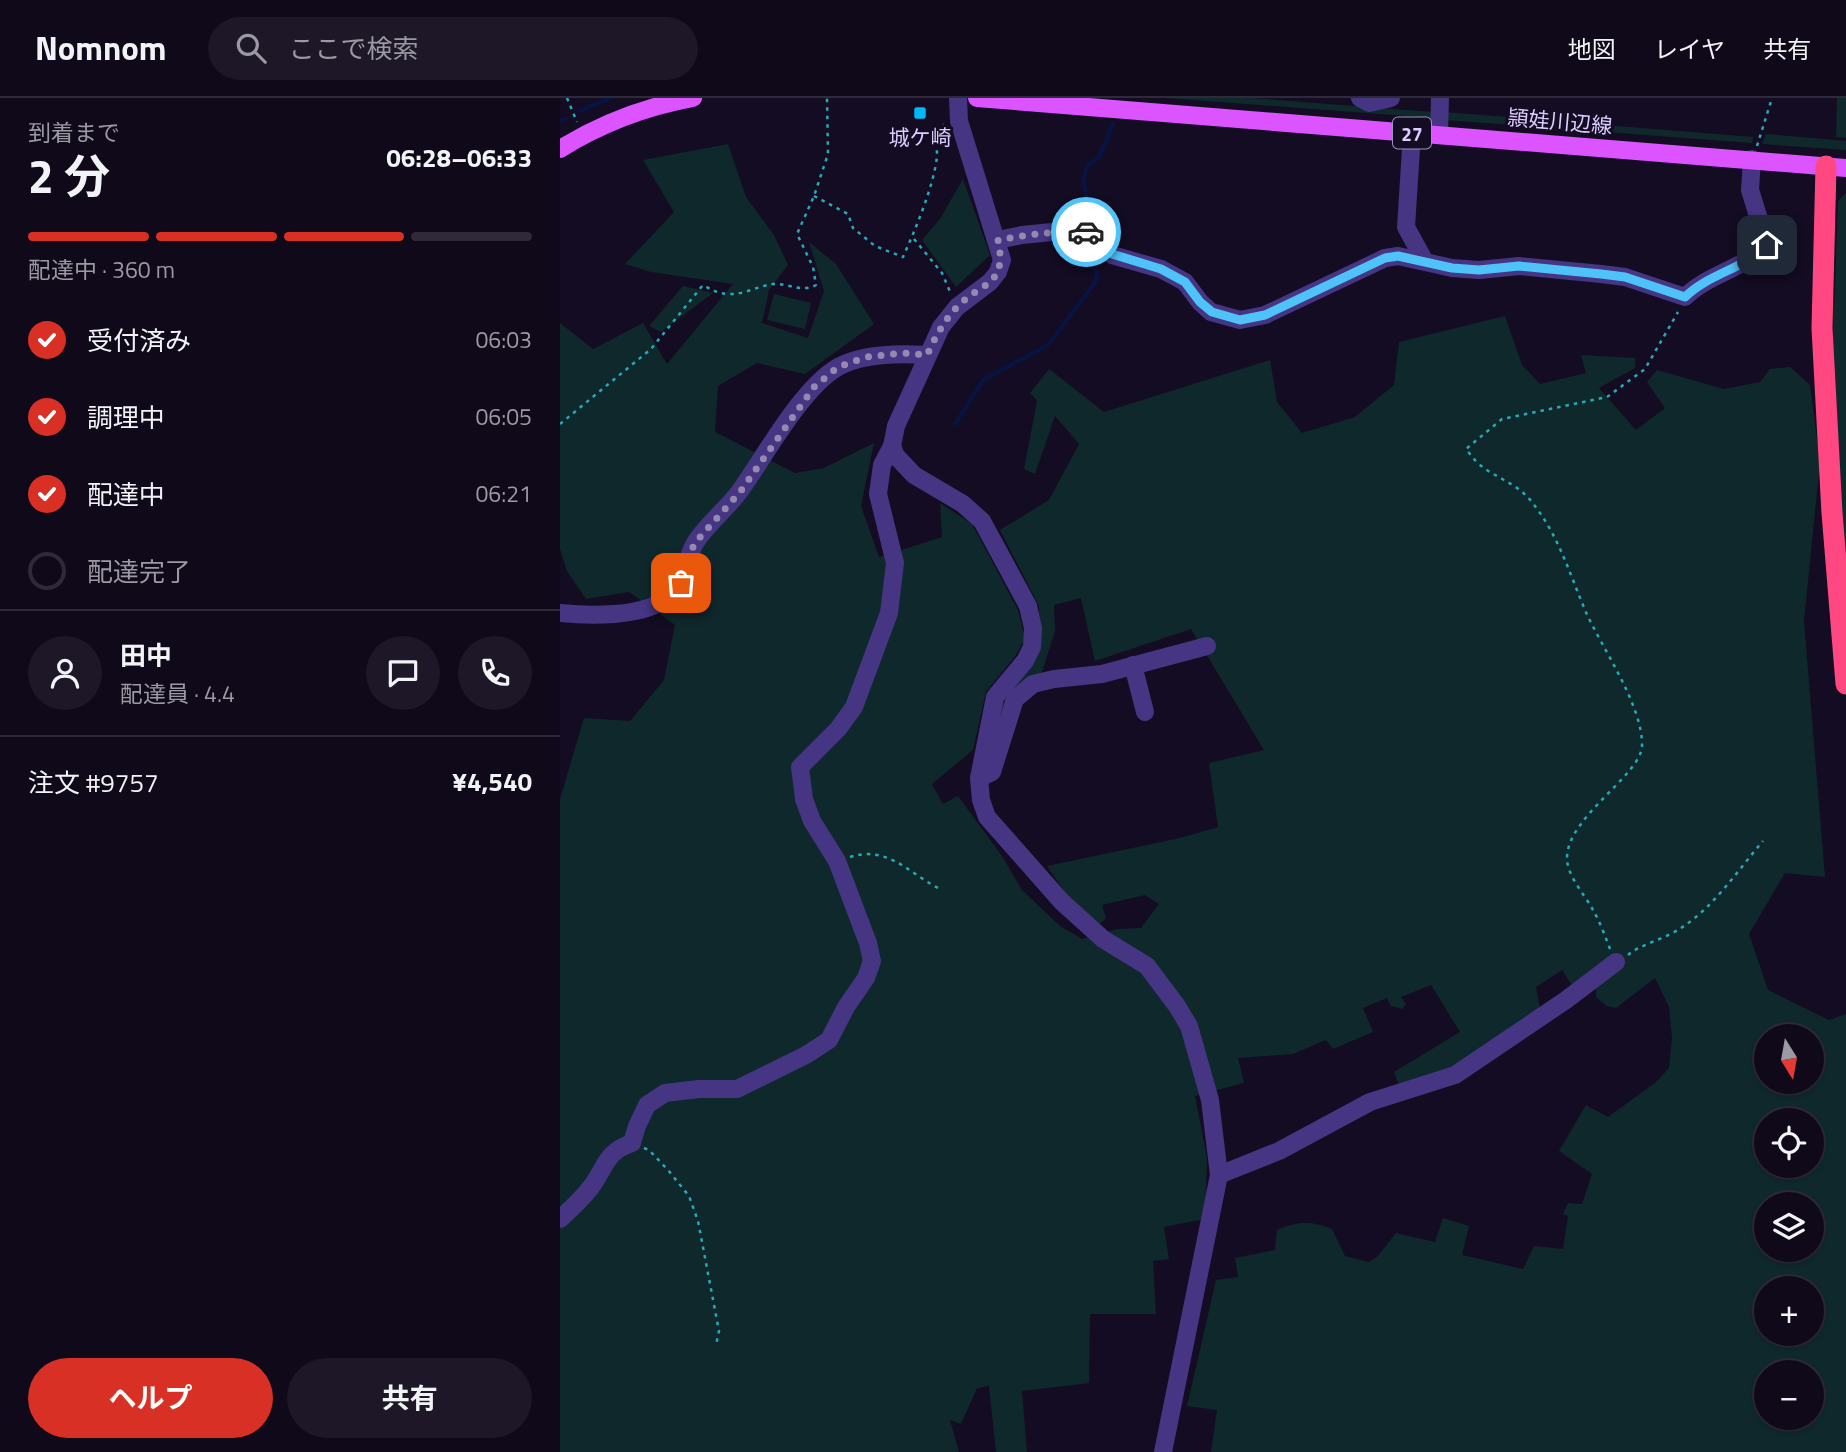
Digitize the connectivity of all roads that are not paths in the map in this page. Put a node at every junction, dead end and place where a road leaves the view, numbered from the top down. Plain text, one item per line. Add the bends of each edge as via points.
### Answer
1 (693, 98) edge
2 (958, 98) edge
3 (977, 98) edge
4 (1360, 98) edge
5 (1391, 98) edge
6 (1440, 98) edge
7 (1018, 99) edge
8 (1412, 133) junction
9 (1439, 135) junction
10 (560, 149) edge
11 (1752, 159) junction
12 (1836, 167) edge
13 (998, 240) junction
14 (1424, 260) junction
15 (927, 355) junction
16 (892, 446) junction
17 (560, 613) edge
18 (1207, 646) dead end
19 (1133, 665) junction
20 (1846, 684) edge
21 (1145, 712) dead end
22 (979, 778) junction
23 (1616, 961) road end
24 (1219, 1175) junction
25 (560, 1219) edge
26 (1163, 1452) edge

1 - 10 main road via 620,117
2 - 13 street via 959,121
3 - 7 main road, 頴娃川辺線 / 27
4 - 5 street via 1369,103
6 - 9 street
7 - 8 main road, 頴娃川辺線 / 27
8 - 9 main road, 頴娃川辺線 / 27
8 - 14 street via 1406,228
9 - 11 main road, 頴娃川辺線 / 27
11 - 12 main road, 頴娃川辺線 / 27
11 - 14 street via 1750,190 1767,245 1757,256 1685,297 1625,277 1519,266 1452,268
12 - 20 highway via 1822,328
13 - 14 street via 1087,232 1112,254 1161,269 1185,282 1212,312 1240,320 1265,315 1385,258
13 - 15 street via 1002,260 998,272 957,307
15 - 16 street
15 - 17 street via 867,357 838,367 814,387 740,492 694,544 681,583 666,599 617,613
16 - 22 street via 914,475 982,521 1028,606 1032,648 995,697
16 - 25 street via 878,494 895,563 889,613 854,707 800,767 812,821 837,861 868,943 872,961 866,978 829,1040 806,1055 737,1089 665,1093 648,1105 632,1143 618,1148 593,1185
18 - 19 street
19 - 21 street
19 - 22 street via 1033,684 1016,699 992,772
22 - 24 street via 987,817 1062,902 1103,939 1147,966 1177,1006 1189,1026 1210,1100
23 - 24 street via 1455,1075 1370,1102 1279,1151
24 - 26 street

